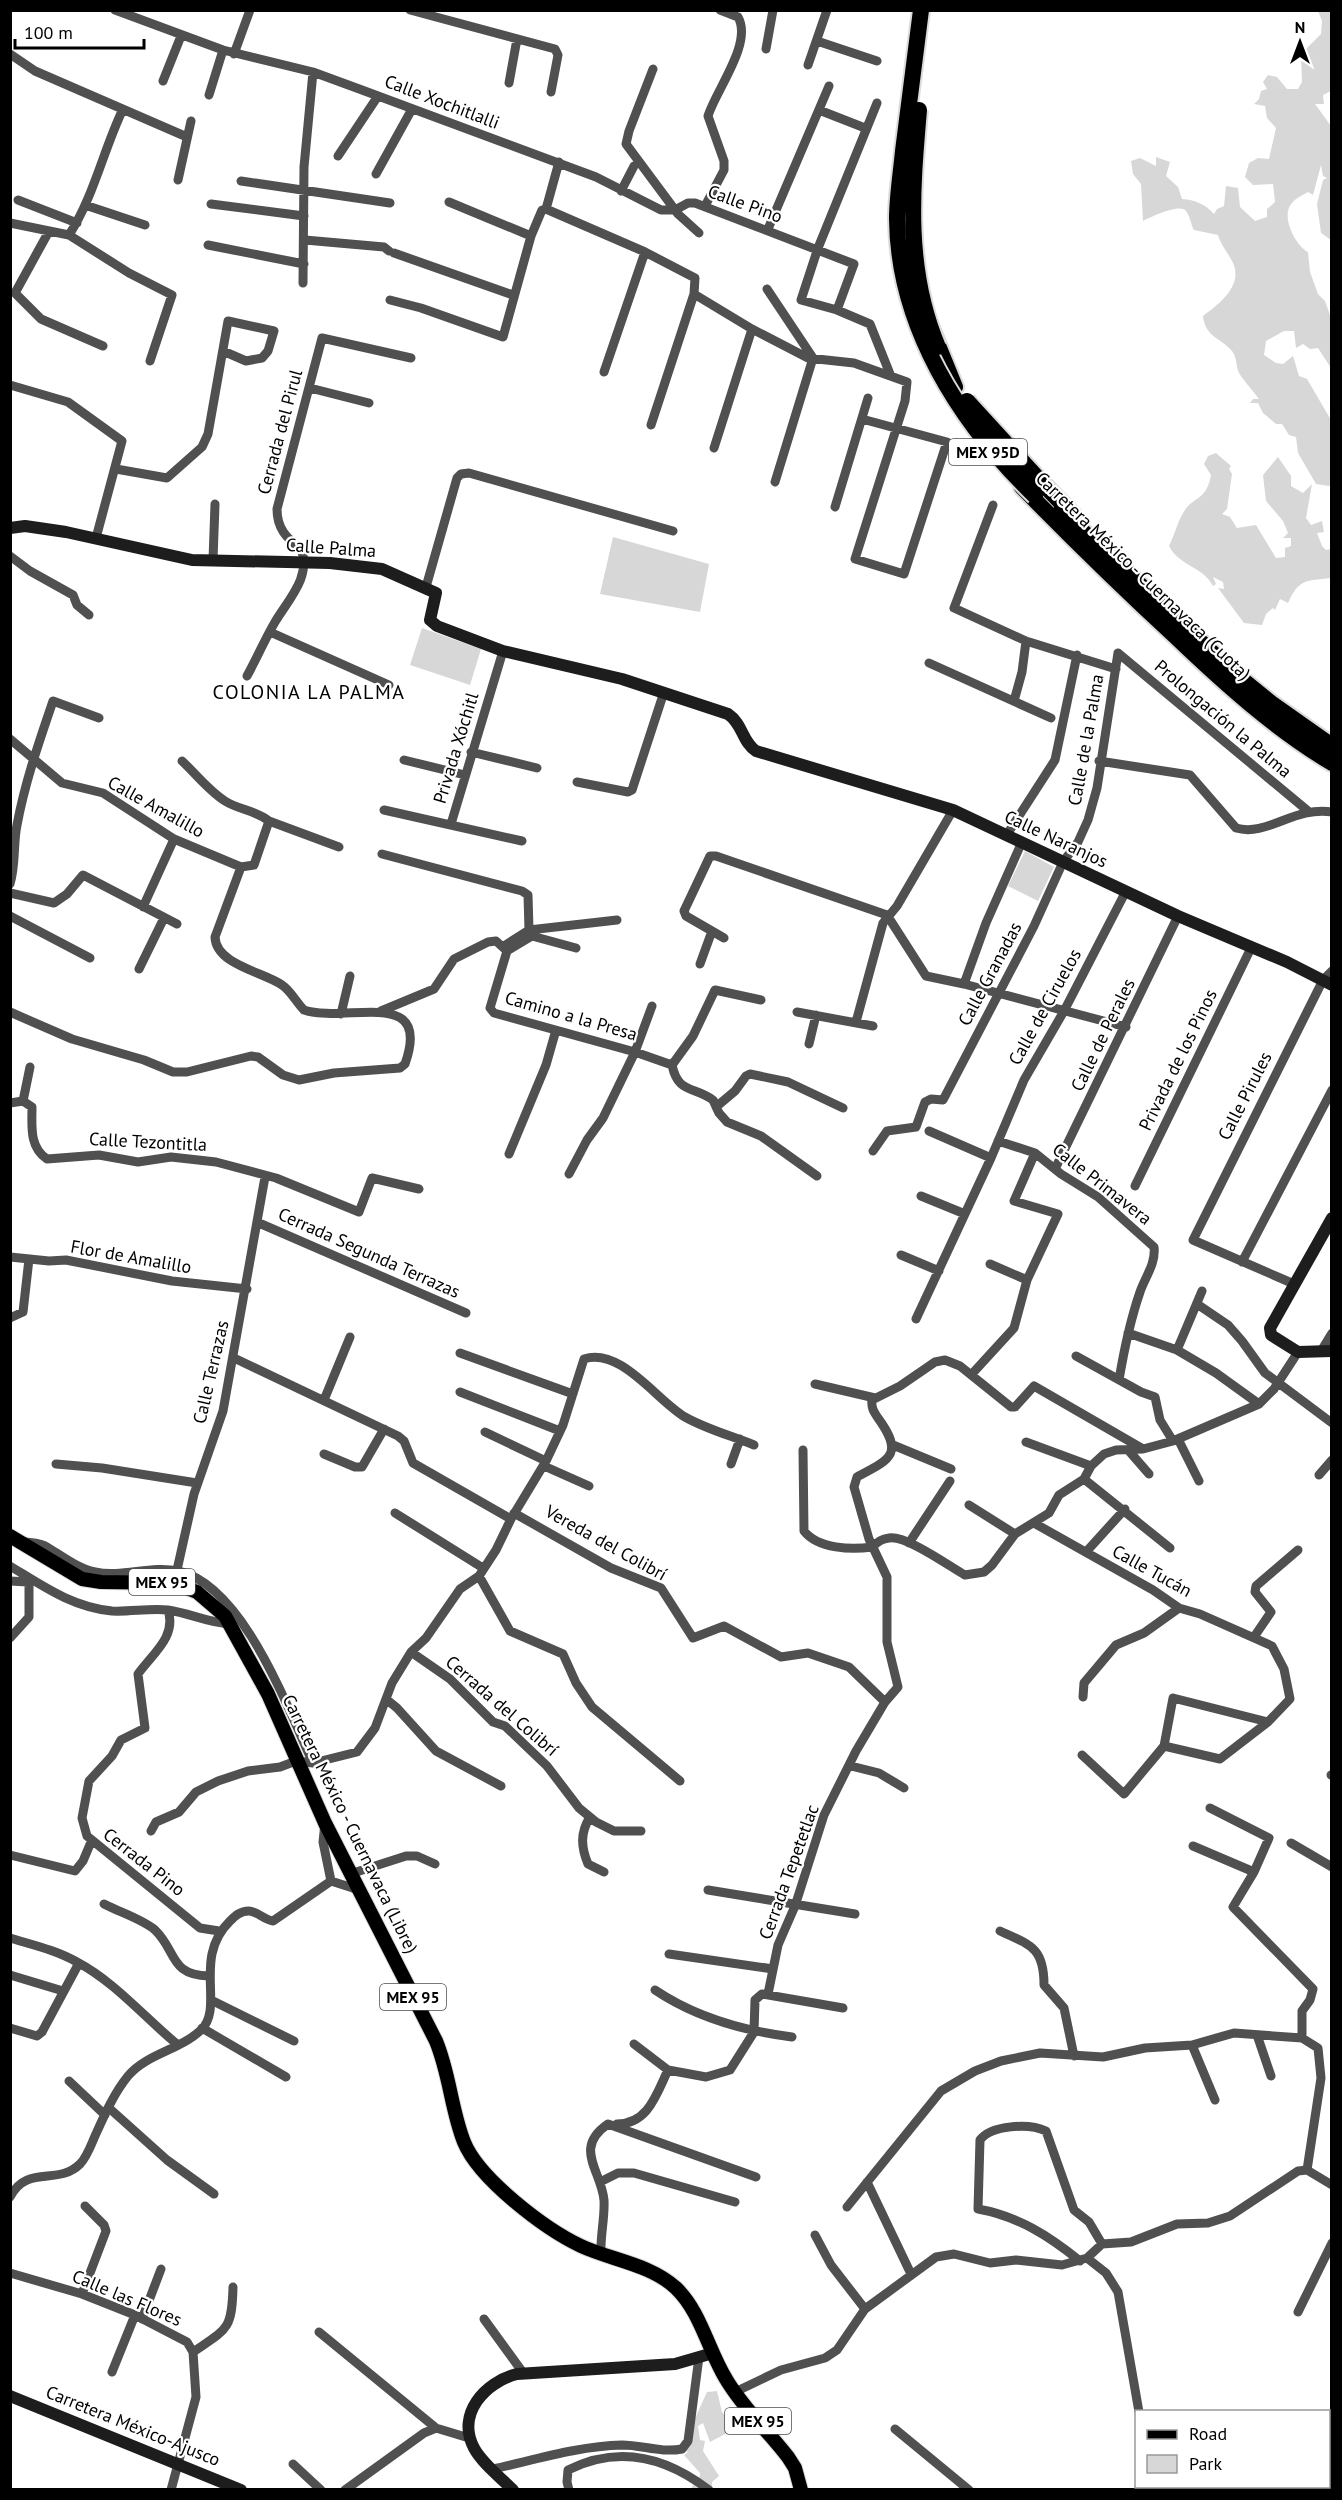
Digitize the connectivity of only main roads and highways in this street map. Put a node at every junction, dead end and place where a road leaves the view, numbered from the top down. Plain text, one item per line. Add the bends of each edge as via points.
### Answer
1 (920, 10) edge
2 (928, 10) edge
3 (1332, 745) edge
4 (1332, 762) edge
5 (16, 1539) edge
6 (801, 2490) edge

1 - 4 highway, bridge via 899,184 900,254 917,328 958,406 1010,472 1220,676 1267,716
2 - 3 highway, bridge via 911,219 918,284 945,363 968,403 1011,453 1282,709
5 - 6 main road, Carretera México - Cuernavaca (Libre) / MEX 95 via 82,1579 157,1581 185,1586 217,1606 231,1624 268,1694 325,1823 446,2065 459,2124 471,2156 498,2185 553,2230 670,2283 688,2302 735,2392 788,2457

